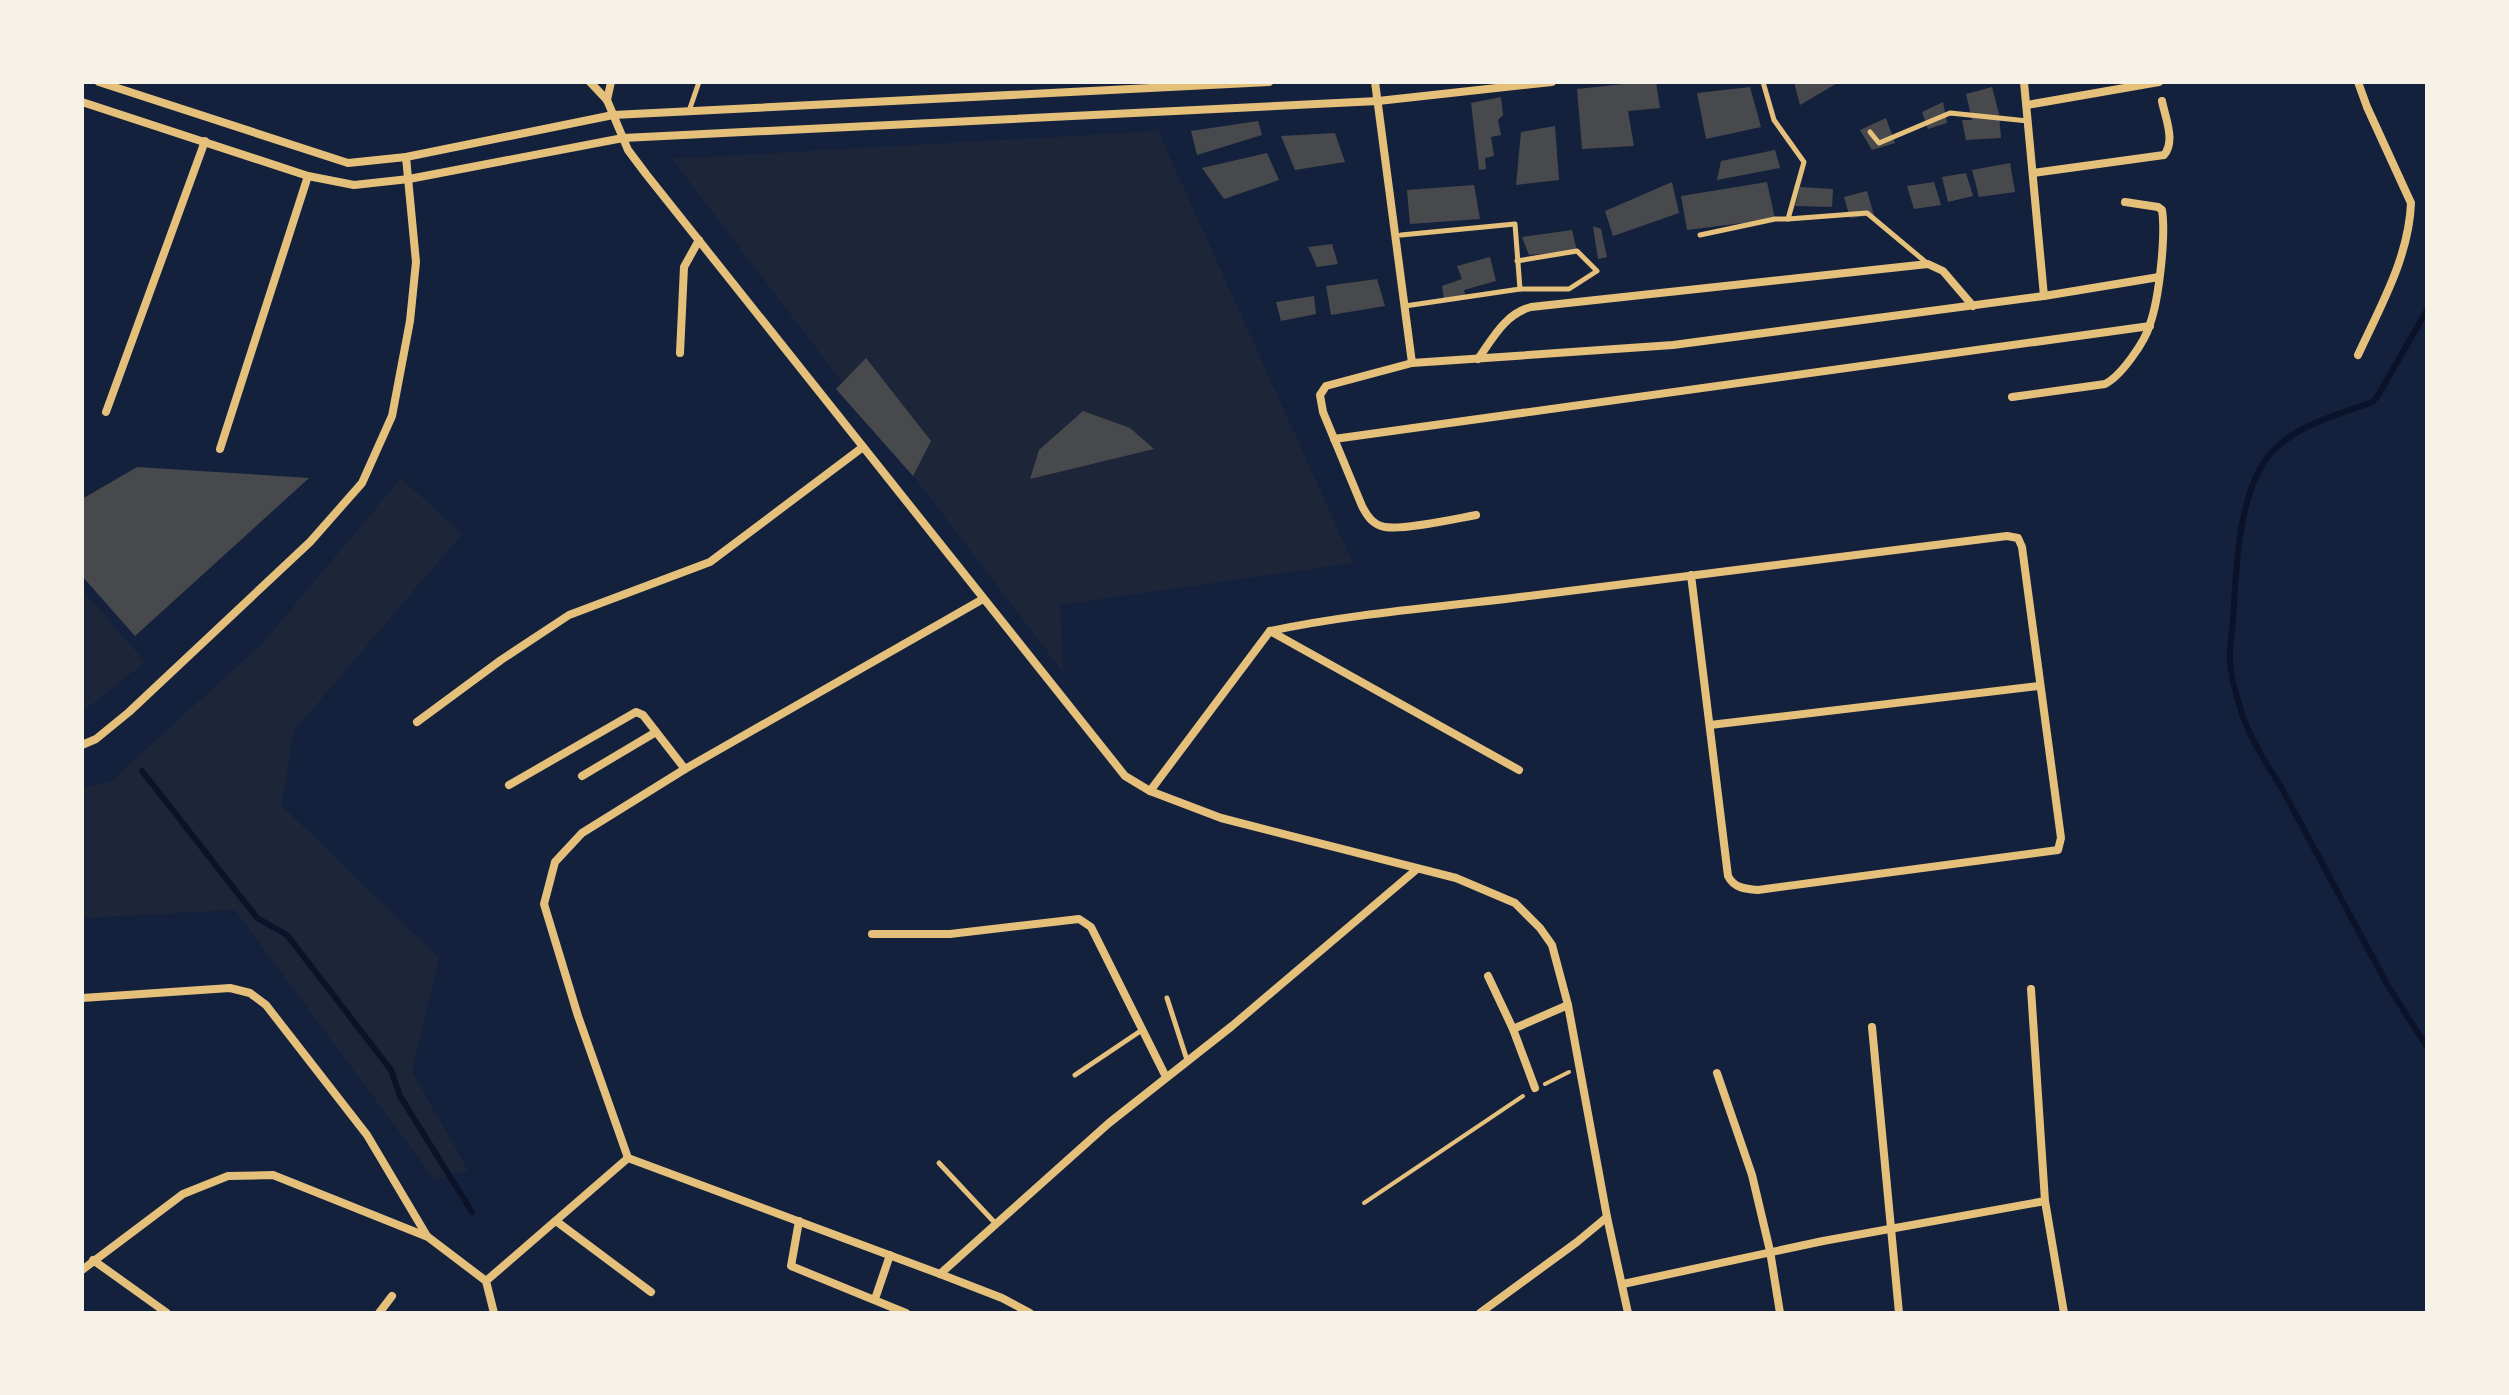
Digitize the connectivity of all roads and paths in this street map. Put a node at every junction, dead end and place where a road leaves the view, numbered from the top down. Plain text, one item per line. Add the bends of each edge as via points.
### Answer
1 (99, 82) edge
2 (590, 82) edge
3 (611, 82) edge
4 (699, 82) edge
5 (1269, 82) edge
6 (1375, 82) edge
7 (1552, 82) edge
8 (1763, 82) edge
9 (2024, 82) edge
10 (2159, 82) edge
11 (2358, 82) edge
12 (1173, 84) edge
13 (607, 100) junction
14 (1378, 101) junction
15 (2162, 101) dead end
16 (82, 102) edge
17 (2027, 105) junction
18 (689, 111) junction
19 (613, 115) junction
20 (2029, 121) junction
21 (1870, 132) dead end
22 (623, 138) junction
23 (205, 141) junction
24 (406, 157) junction
25 (2033, 173) junction
26 (308, 176) junction
27 (409, 179) junction
28 (2125, 202) dead end
29 (1788, 219) junction
30 (1401, 235) dead end
31 (1700, 235) dead end
32 (699, 240) junction
33 (1517, 261) junction
34 (1928, 264) junction
35 (2159, 277) junction
36 (1520, 289) junction
37 (2044, 296) junction
38 (1973, 306) junction
39 (1404, 307) junction
40 (2150, 326) junction
41 (680, 353) dead end
42 (2358, 355) dead end
43 (1478, 359) junction
44 (1412, 363) junction
45 (2012, 397) dead end
46 (106, 412) dead end
47 (1334, 439) junction
48 (863, 447) junction
49 (220, 449) dead end
50 (1476, 515) dead end
51 (1691, 575) junction
52 (983, 599) junction
53 (1270, 631) junction
54 (2039, 686) junction
55 (417, 722) dead end
56 (1710, 725) junction
57 (656, 732) junction
58 (82, 745) edge
59 (685, 769) junction
60 (1519, 770) dead end
61 (582, 776) dead end
62 (509, 785) dead end
63 (1150, 791) junction
64 (1417, 869) junction
65 (872, 934) dead end
66 (1488, 976) dead end
67 (2031, 989) dead end
68 (82, 998) edge
69 (1167, 998) dead end
70 (1568, 1005) junction
71 (1872, 1027) dead end
72 (1513, 1029) junction
73 (1142, 1030) junction
74 (1188, 1061) junction
75 (1579, 1068) junction
76 (1717, 1073) dead end
77 (1075, 1075) dead end
78 (1166, 1077) junction
79 (1535, 1088) junction
80 (628, 1158) junction
81 (939, 1163) dead end
82 (2045, 1201) junction
83 (1364, 1203) dead end
84 (1607, 1217) junction
85 (556, 1221) junction
86 (799, 1221) junction
87 (996, 1224) junction
88 (1890, 1228) junction
89 (428, 1237) junction
90 (1770, 1251) junction
91 (890, 1255) junction
92 (93, 1260) junction
93 (82, 1270) edge
94 (940, 1274) junction
95 (486, 1281) junction
96 (1623, 1284) junction
97 (651, 1292) dead end
98 (392, 1296) dead end
99 (875, 1299) junction
100 (167, 1313) edge
101 (379, 1313) edge
102 (494, 1313) edge
103 (906, 1313) edge
104 (1030, 1313) edge
105 (1480, 1313) edge
106 (1628, 1313) edge
107 (1780, 1313) edge
108 (1899, 1313) edge
109 (2064, 1313) edge

1 - 24 street via 348,163
2 - 13 street
3 - 13 street
4 - 18 lane
5 - 12 street
6 - 14 street
7 - 14 street
8 - 29 lane via 1774,120 1804,162
9 - 17 street
10 - 17 street
11 - 42 street via 2411,203 2397,270
12 - 18 street
13 - 19 street
14 - 22 street
14 - 39 street
15 - 25 street via 2170,136 2164,155
16 - 23 street
17 - 20 street
18 - 19 street
19 - 22 street
19 - 24 street
20 - 21 lane via 1950,113 1879,143
20 - 25 street
22 - 27 street
22 - 32 street
23 - 26 street
23 - 46 street
24 - 27 street
25 - 37 street
26 - 27 street via 354,185
26 - 49 street
27 - 58 street via 416,262 410,321 392,416 362,483 310,542 161,682 96,739
28 - 35 street via 2162,210
29 - 31 lane
29 - 34 lane via 1867,213
30 - 33 lane via 1515,224
32 - 41 street via 684,267
32 - 48 street
33 - 36 lane
33 - 36 lane via 1577,251 1597,271 1569,289
34 - 38 street via 1943,271
34 - 43 street via 1531,307 1507,319
35 - 37 street
35 - 40 street
36 - 39 lane
37 - 38 street
38 - 43 street via 1673,345
39 - 44 street
40 - 45 street via 2112,381
40 - 47 street
43 - 44 street
44 - 47 street via 1326,386 1320,395
47 - 50 street via 1362,506 1370,520 1383,527
48 - 52 street
48 - 55 street via 710,562 569,615
51 - 53 street via 1364,614
51 - 54 street via 2018,538
51 - 56 street
52 - 59 street
52 - 63 street via 1125,776
53 - 60 street
53 - 63 street
54 - 56 street
54 - 56 street via 2061,838 2058,850 1758,890 1745,889 1728,876
57 - 59 street
57 - 61 street
57 - 62 street via 636,712
59 - 80 street via 582,833 555,862 544,904
63 - 64 street via 1221,818
64 - 70 street via 1456,878 1515,903 1552,945
64 - 74 street
65 - 73 street via 950,934 1079,919 1091,927
66 - 72 street
67 - 82 street
68 - 89 street via 230,988 250,993 266,1005 367,1135
69 - 74 lane
70 - 72 street
70 - 75 street
71 - 88 street
72 - 79 street
73 - 77 lane
73 - 78 street
74 - 78 street
75 - 79 path
75 - 84 street
76 - 90 street via 1752,1175
78 - 87 street
79 - 83 path
80 - 85 street
80 - 86 street
81 - 87 lane
82 - 88 street
82 - 109 street
84 - 96 street
84 - 105 street
85 - 95 street
85 - 97 street
86 - 91 street
86 - 99 street via 791,1266
87 - 94 street
88 - 90 street
88 - 108 street
89 - 92 street via 273,1175 228,1176 183,1194
89 - 95 street
90 - 96 street
90 - 107 street
91 - 94 street
91 - 99 street
92 - 93 street
92 - 100 street
94 - 104 street
95 - 102 street
96 - 106 street
98 - 101 street
99 - 103 street

